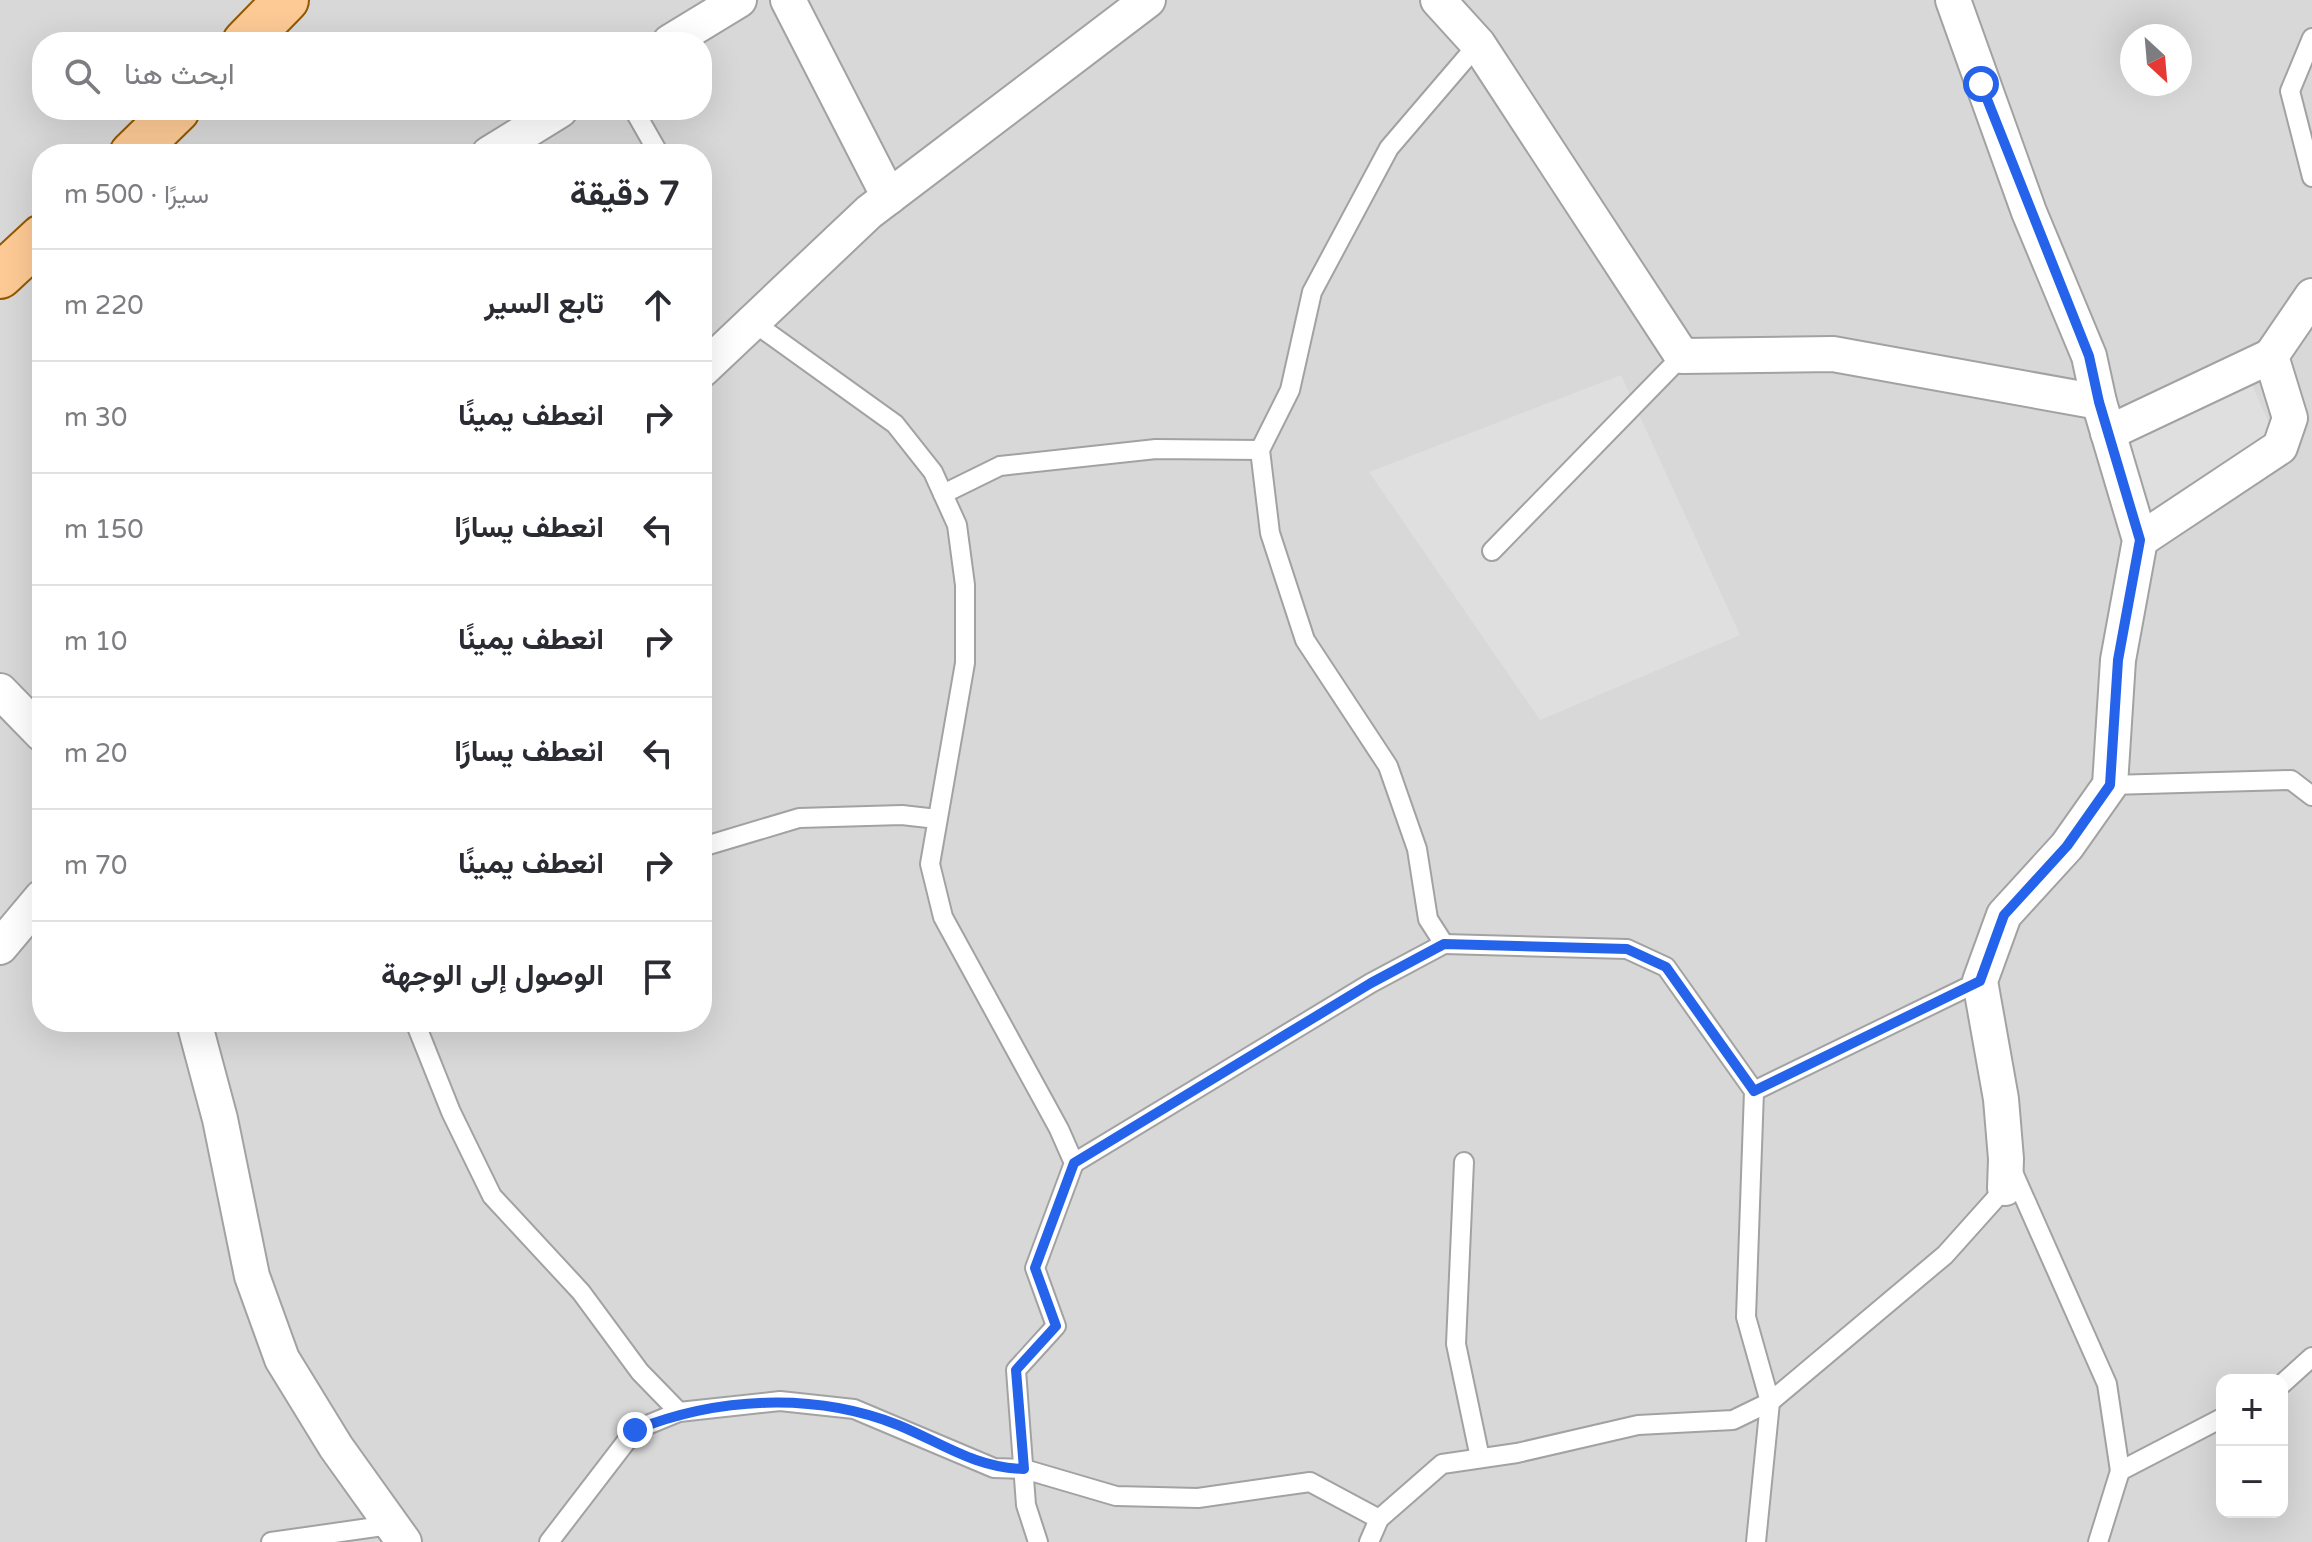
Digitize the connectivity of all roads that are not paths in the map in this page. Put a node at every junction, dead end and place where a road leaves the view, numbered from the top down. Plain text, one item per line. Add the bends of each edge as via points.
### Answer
1 (286, 0) edge
2 (739, 0) edge
3 (788, 0) edge
4 (1148, 0) edge
5 (1438, 0) edge
6 (1953, 0) edge
7 (255, 32) edge
8 (686, 32) edge
9 (2312, 38) edge
10 (1478, 44) junction
11 (167, 120) edge
12 (544, 120) edge
13 (640, 120) edge
14 (142, 144) edge
15 (505, 144) edge
16 (653, 144) edge
17 (2312, 177) edge
18 (889, 197) junction
19 (32, 246) edge
20 (0, 276) edge
21 (2312, 296) edge
22 (753, 322) junction
23 (1682, 356) junction
24 (2271, 356) junction
25 (712, 361) edge
26 (2103, 418) junction
27 (2301, 427) edge
28 (1260, 450) junction
29 (943, 494) junction
30 (2140, 540) junction
31 (1492, 551) dead end
32 (0, 691) edge
33 (32, 724) edge
34 (2110, 785) junction
35 (2312, 796) edge
36 (937, 819) junction
37 (712, 844) edge
38 (32, 909) edge
39 (1444, 944) junction
40 (0, 947) edge
41 (1980, 981) junction
42 (197, 1032) edge
43 (419, 1032) edge
44 (1754, 1091) junction
45 (1464, 1162) dead end
46 (1074, 1163) junction
47 (2006, 1174) junction
48 (2312, 1357) edge
49 (2288, 1379) edge
50 (1770, 1402) junction
51 (679, 1412) junction
52 (2216, 1421) edge
53 (1480, 1458) junction
54 (1024, 1469) junction
55 (2120, 1471) junction
56 (1379, 1519) junction
57 (397, 1534) edge
58 (271, 1542) edge
59 (549, 1542) edge
60 (1038, 1542) edge
61 (1369, 1542) edge
62 (1756, 1542) edge
63 (2098, 1542) edge

1 - 7 main road
2 - 8 street
3 - 18 street
4 - 18 street
5 - 10 street
6 - 26 street via 2029,212 2089,356
9 - 17 lane via 2290,91
10 - 23 street
10 - 28 lane via 1389,148 1312,292 1290,390
11 - 14 main road
12 - 15 street
13 - 16 lane
18 - 22 street
19 - 20 main road
21 - 24 street
22 - 25 street
22 - 29 lane via 895,424 933,472
23 - 26 street via 1833,354
23 - 31 lane
24 - 26 street
24 - 27 street
26 - 30 street
27 - 30 street via 2280,447
28 - 29 lane via 1156,449 1000,466
28 - 39 lane via 1270,533 1305,640 1388,766 1417,849 1428,919
29 - 36 lane via 957,525 965,585 965,663
30 - 34 street via 2118,660
32 - 33 street
34 - 35 lane via 2291,780
34 - 41 street via 2067,846 2004,915
36 - 37 lane via 799,818
36 - 46 lane via 930,864 943,917
38 - 40 street
39 - 44 lane via 1627,949 1666,967
39 - 46 lane
41 - 44 lane
41 - 47 street via 2001,1099
42 - 57 street via 252,1276 282,1359
43 - 51 lane via 492,1196 581,1292 640,1372
44 - 50 lane via 1746,1317
45 - 53 lane via 1456,1344
46 - 54 lane via 1035,1268 1056,1326 1016,1370
47 - 50 lane via 1945,1255
47 - 55 lane via 2107,1384
48 - 49 lane
50 - 53 lane via 1733,1420 1638,1425
50 - 62 lane
51 - 54 lane via 780,1401 854,1409 994,1468
51 - 59 lane via 635,1430
52 - 55 lane
53 - 56 lane via 1442,1464
54 - 56 lane via 1116,1496 1198,1498 1310,1482
54 - 60 lane via 1026,1505
55 - 63 lane
56 - 61 lane
57 - 58 lane

